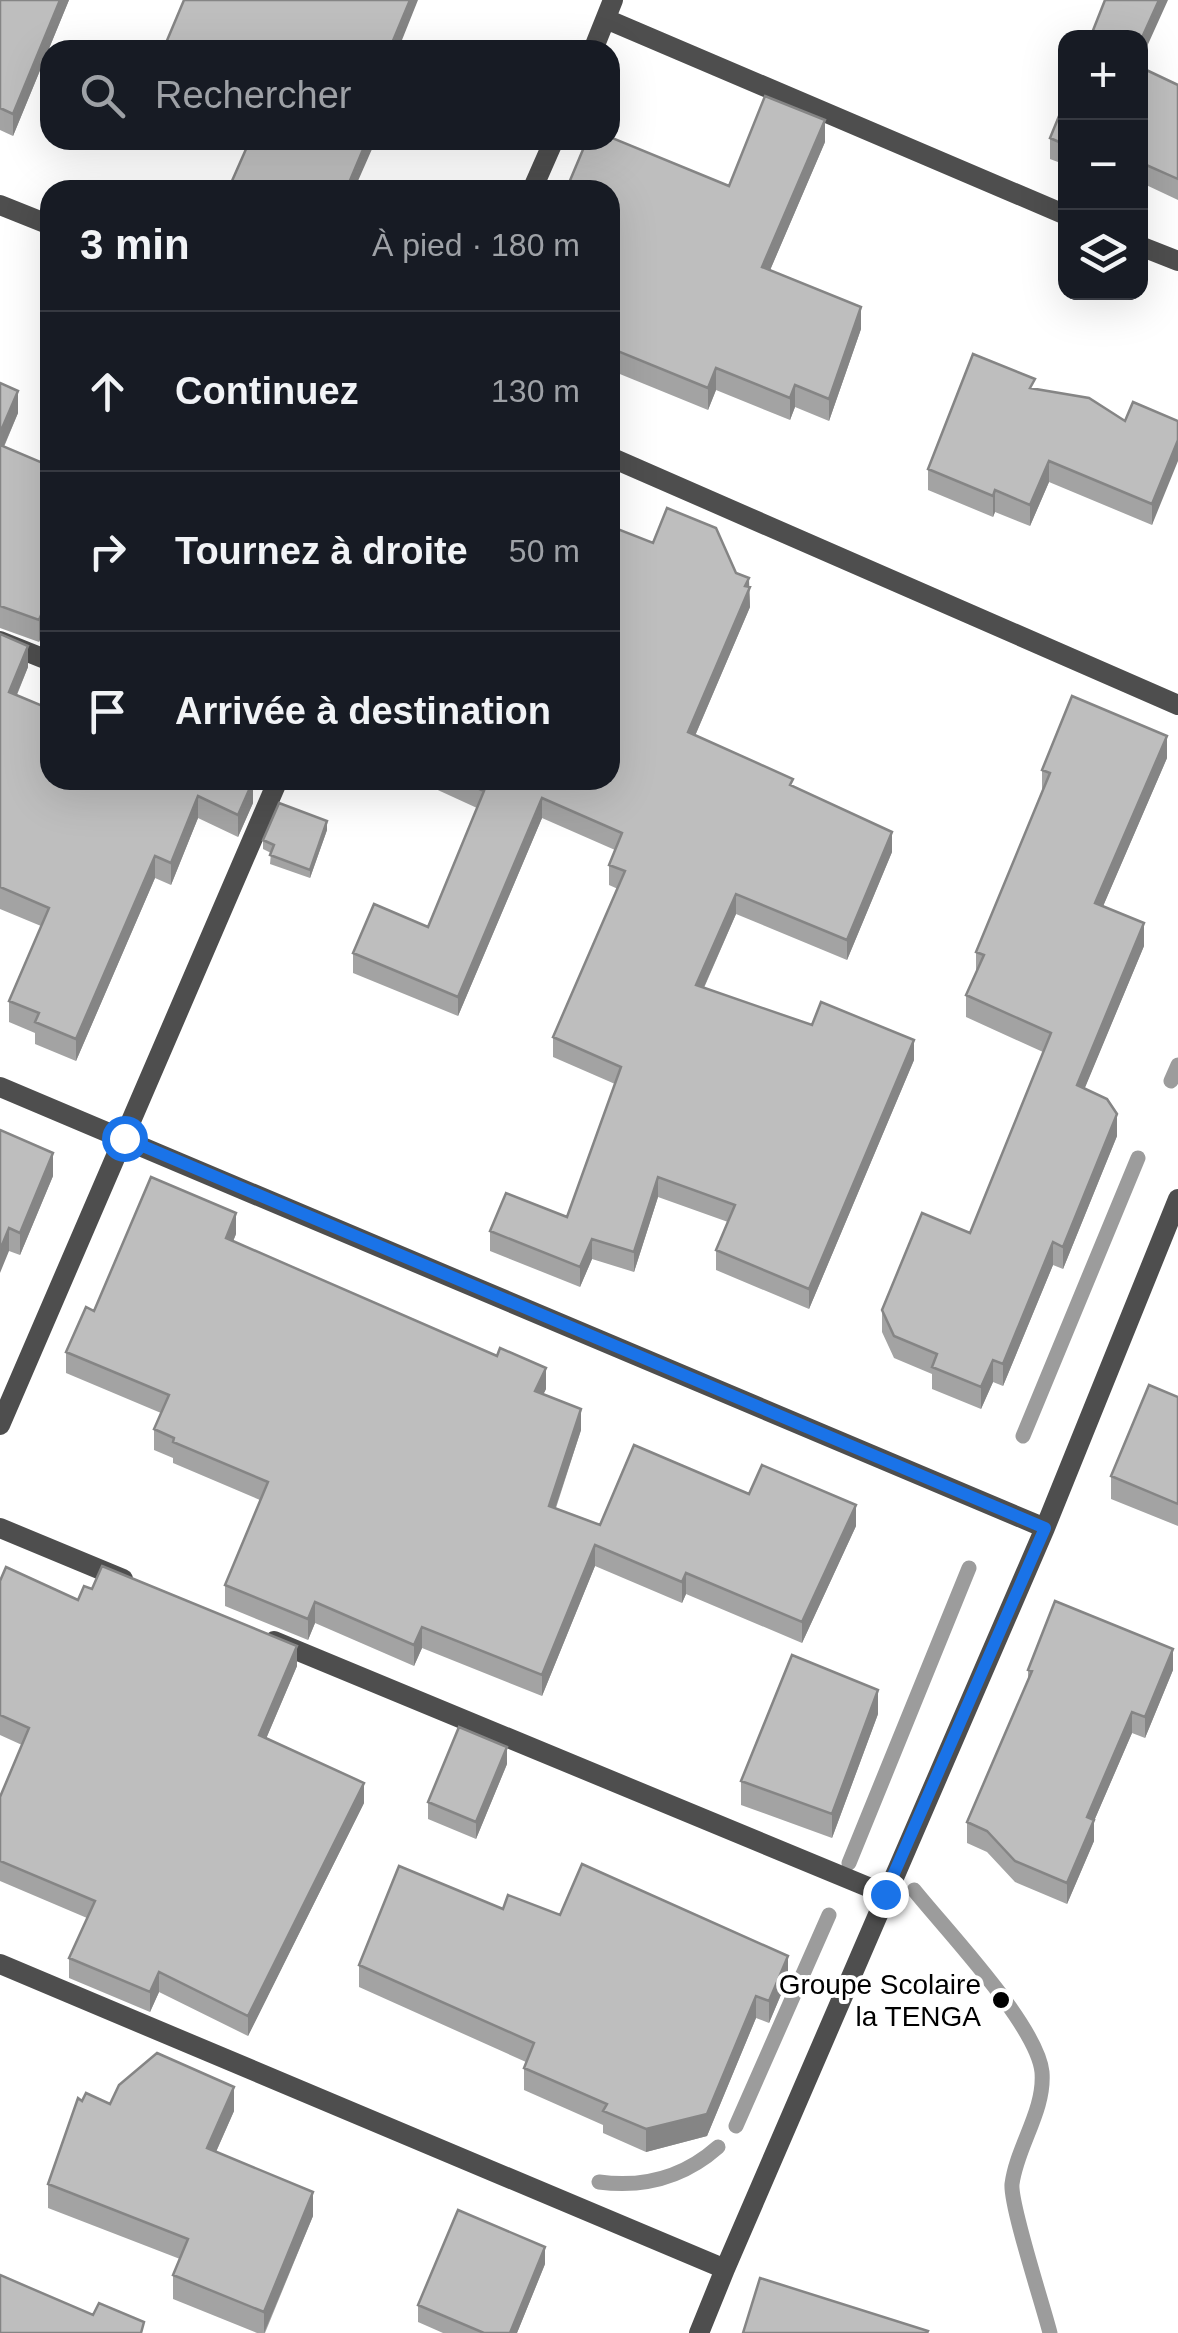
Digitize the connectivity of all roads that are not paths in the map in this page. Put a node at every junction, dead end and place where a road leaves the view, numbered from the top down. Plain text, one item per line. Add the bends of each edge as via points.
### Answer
1 (610, 9) edge
2 (597, 40) edge
3 (550, 150) edge
4 (536, 180) edge
5 (0, 205) edge
6 (1058, 211) edge
7 (40, 221) edge
8 (1148, 249) edge
9 (1178, 261) edge
10 (620, 461) edge
11 (0, 641) edge
12 (40, 658) edge
13 (1178, 705) edge
14 (274, 790) edge
15 (0, 1087) edge
16 (124, 1138) junction
17 (1178, 1198) edge
18 (0, 1425) edge
19 (0, 1528) edge
20 (1045, 1528) junction
21 (148, 1589) edge
22 (258, 1634) edge
23 (885, 1894) junction
24 (0, 1964) edge
25 (725, 2269) junction
26 (699, 2333) edge

1 - 2 street
1 - 6 street
3 - 4 street
5 - 7 street
8 - 9 street
10 - 13 street
11 - 12 street
14 - 16 street
15 - 16 street
16 - 18 street
16 - 20 street
17 - 20 street
19 - 21 street
20 - 23 street
22 - 23 street
23 - 25 street
24 - 25 street
25 - 26 street

